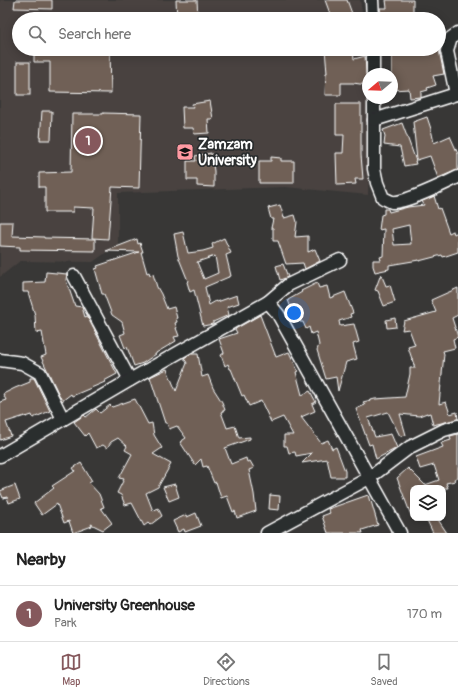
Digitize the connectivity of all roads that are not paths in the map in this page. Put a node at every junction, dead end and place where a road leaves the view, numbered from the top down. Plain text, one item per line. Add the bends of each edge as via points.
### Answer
1 (372, 0) edge
2 (372, 12) edge
3 (458, 33) edge
4 (373, 56) edge
5 (373, 68) edge
6 (457, 94) edge
7 (374, 104) edge
8 (374, 120) junction
9 (458, 177) edge
10 (340, 260) dead end
11 (74, 276) dead end
12 (268, 302) junction
13 (0, 360) edge
14 (130, 380) junction
15 (63, 419) junction
16 (458, 426) edge
17 (0, 456) edge
18 (369, 478) junction
19 (267, 533) edge
20 (400, 533) edge

1 - 2 street
3 - 6 street via 451,38 447,52
4 - 5 street
6 - 8 street
7 - 8 street
8 - 9 street via 374,169 383,198 393,202 400,201
10 - 12 street via 288,285
11 - 14 street
12 - 14 street
12 - 18 street via 278,314
13 - 15 street via 22,363 40,373
14 - 15 street
15 - 17 street
16 - 18 street via 410,447
18 - 19 street
18 - 20 street

